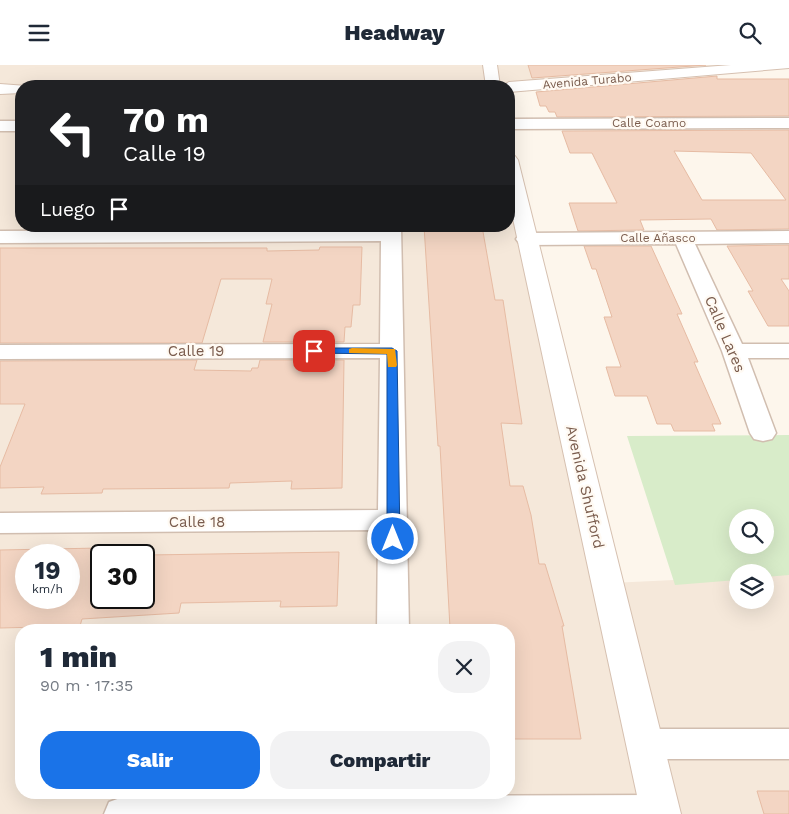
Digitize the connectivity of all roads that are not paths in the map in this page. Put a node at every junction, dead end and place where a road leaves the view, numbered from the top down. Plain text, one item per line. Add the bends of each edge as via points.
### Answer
1 (490, 65) edge
2 (786, 65) edge
3 (492, 80) edge
4 (515, 87) edge
5 (0, 89) edge
6 (15, 89) edge
7 (789, 123) edge
8 (515, 124) edge
9 (0, 126) edge
10 (15, 127) edge
11 (515, 188) edge
12 (326, 232) edge
13 (391, 232) edge
14 (0, 237) edge
15 (789, 237) edge
16 (683, 238) junction
17 (526, 239) junction
18 (392, 351) junction
19 (734, 351) junction
20 (789, 351) edge
21 (0, 352) edge
22 (763, 433) dead end
23 (393, 521) junction
24 (0, 523) edge
25 (393, 624) edge
26 (645, 744) junction
27 (789, 744) edge
28 (392, 806) edge
29 (661, 813) edge
30 (123, 814) edge

1 - 3 street
2 - 4 street, Avenida Turabo
5 - 6 street
7 - 8 street, Calle Coamo
9 - 10 street
11 - 17 street, Avenida Shufford
12 - 14 street
13 - 18 street
15 - 16 street, Calle Añasco
16 - 17 street, Calle Añasco
16 - 19 street, Calle Lares
17 - 26 street, Avenida Shufford
18 - 21 street, Calle 19
18 - 23 street
19 - 20 street
19 - 22 street, Calle Lares
23 - 24 street, Calle 18
23 - 25 street
26 - 27 street
26 - 29 street, Avenida Shufford
28 - 29 street
28 - 30 street

